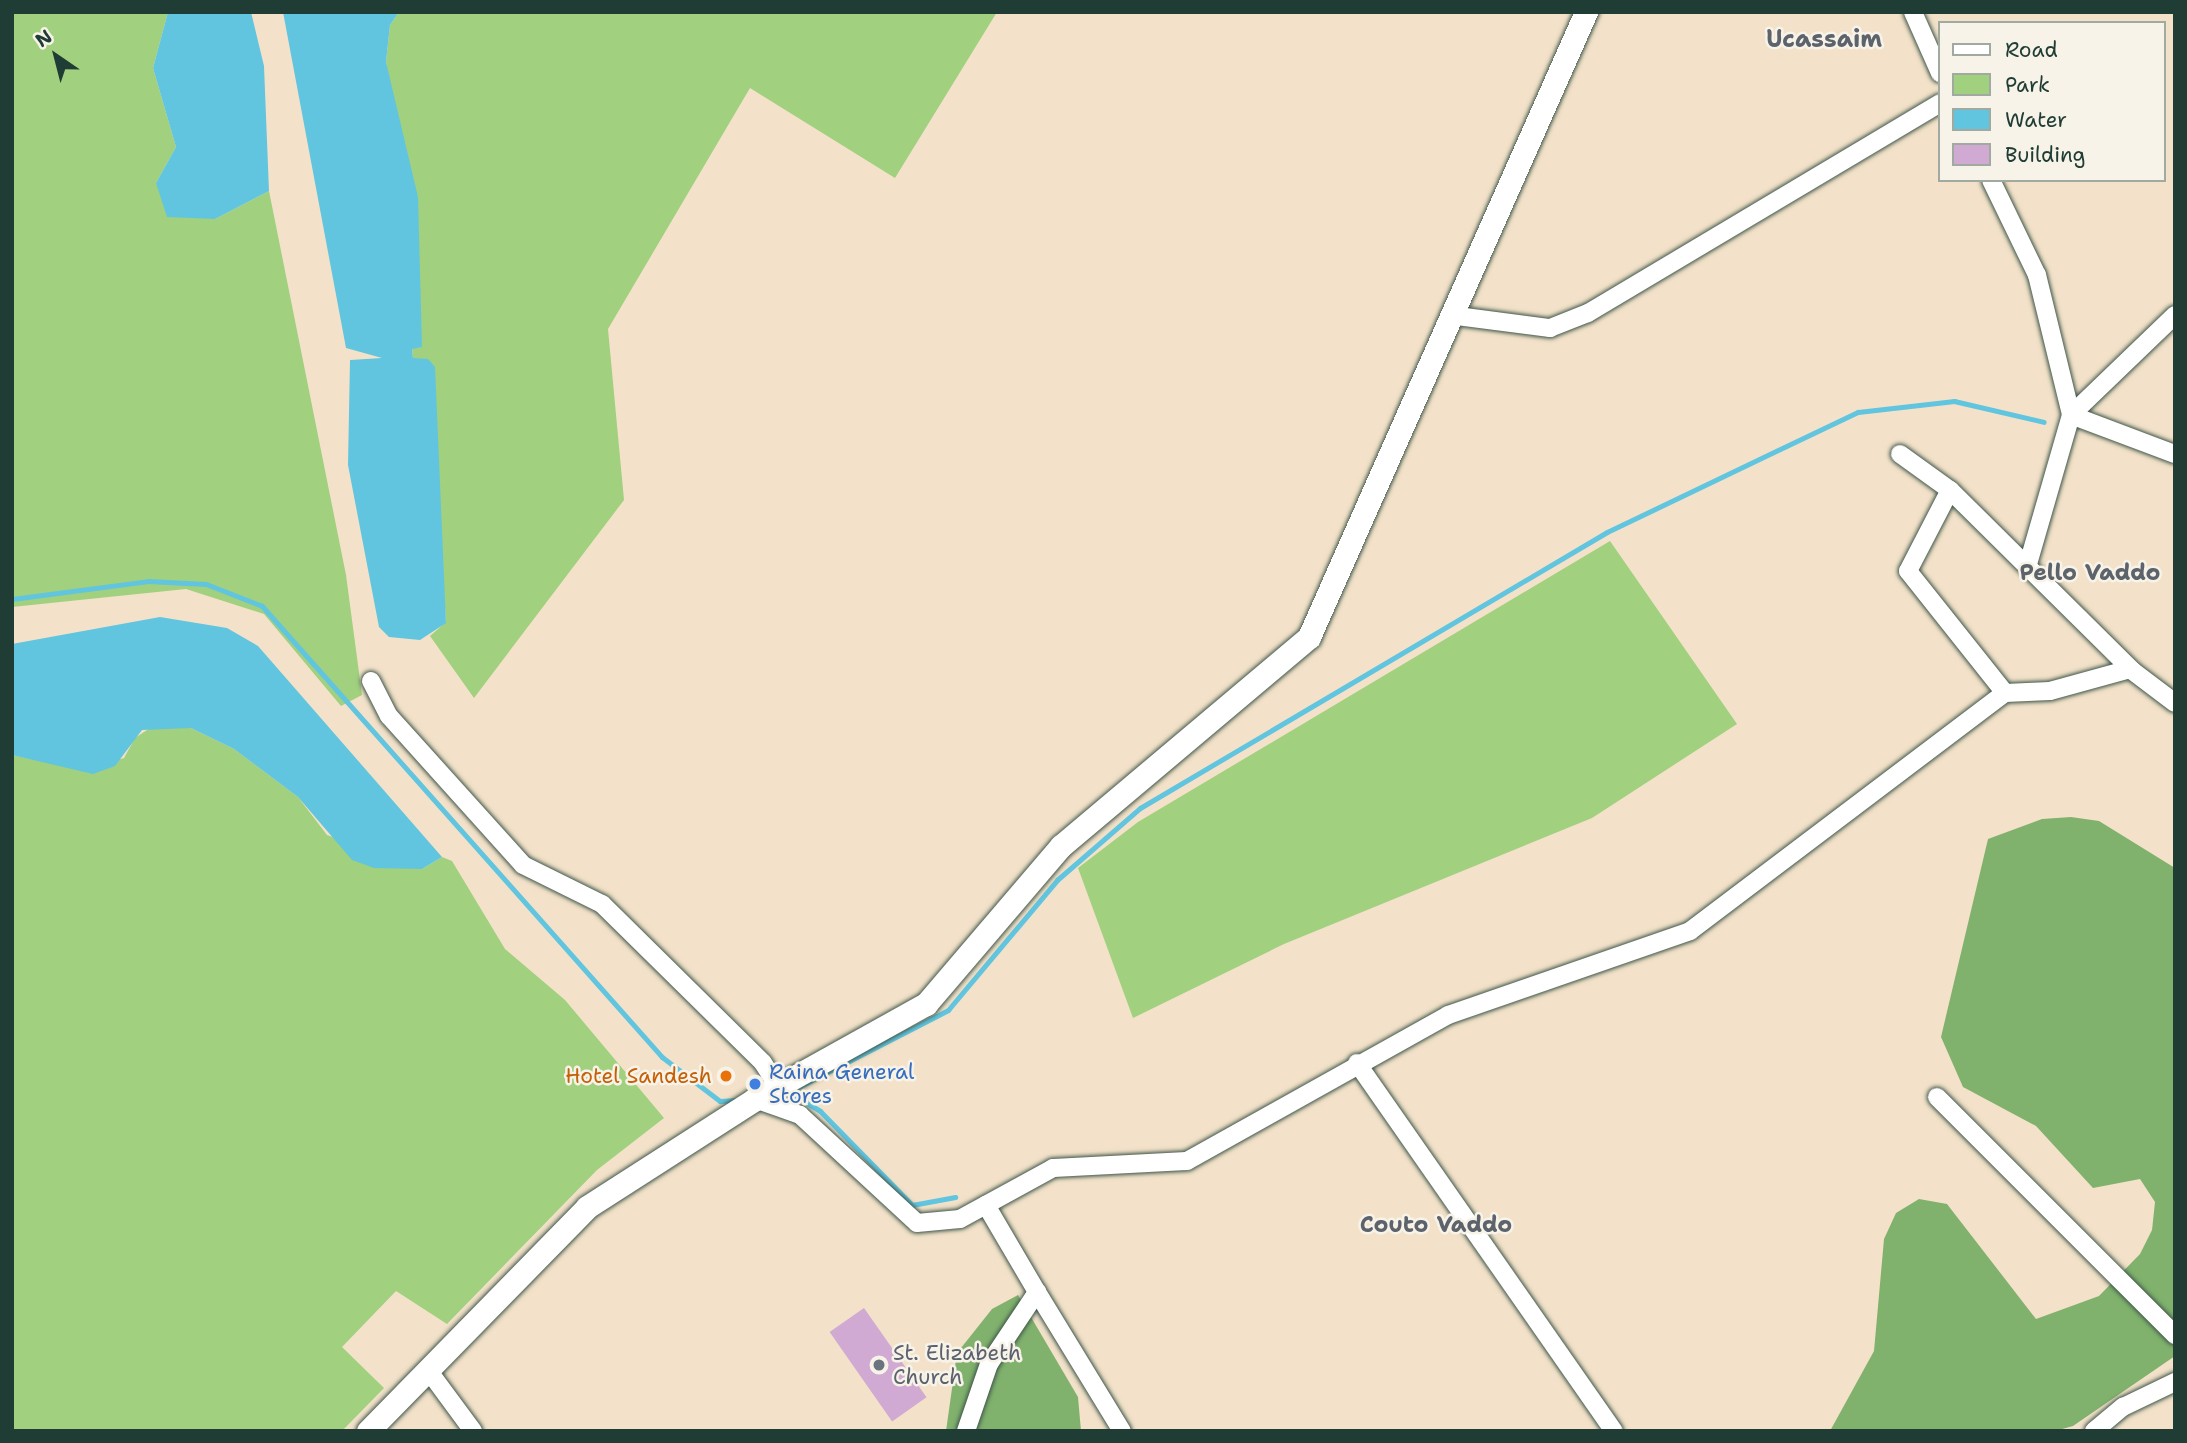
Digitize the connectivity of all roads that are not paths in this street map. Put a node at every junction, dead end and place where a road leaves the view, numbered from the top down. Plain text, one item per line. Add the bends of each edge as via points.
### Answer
1 (1586, 12) edge
2 (1913, 12) edge
3 (1938, 68) edge
4 (1938, 104) edge
5 (1992, 182) edge
6 (2175, 315) edge
7 (1457, 316) junction
8 (2071, 415) junction
9 (1900, 454) dead end
10 (2175, 454) edge
11 (1950, 491) junction
12 (2028, 564) junction
13 (2133, 671) junction
14 (371, 681) dead end
15 (2005, 693) junction
16 (2175, 703) edge
17 (1357, 1063) junction
18 (766, 1094) junction
19 (1937, 1097) dead end
20 (986, 1205) junction
21 (1037, 1292) junction
22 (2175, 1335) edge
23 (428, 1370) junction
24 (2175, 1382) edge
25 (368, 1431) edge
26 (473, 1431) edge
27 (966, 1431) edge
28 (1122, 1431) edge
29 (1614, 1431) edge
30 (2094, 1431) edge

1 - 7 street
2 - 3 street
4 - 7 street via 1588,313 1550,328
5 - 8 street via 2037,275
6 - 8 street
7 - 18 street via 1309,637 1060,846 926,1004
8 - 10 street
8 - 12 street
9 - 11 street
11 - 12 street
11 - 15 street via 1908,571
12 - 13 street
13 - 15 street via 2050,691
13 - 16 street
14 - 18 street via 388,716 523,865 602,904 763,1063
15 - 17 street via 1690,930 1448,1014
17 - 20 street via 1187,1161 1053,1168
17 - 29 street
18 - 20 street via 800,1115 917,1223 960,1219
18 - 23 street via 587,1207
19 - 22 street
20 - 21 street
21 - 27 street via 989,1364
21 - 28 street
23 - 25 street
23 - 26 street
24 - 30 street via 2123,1407

